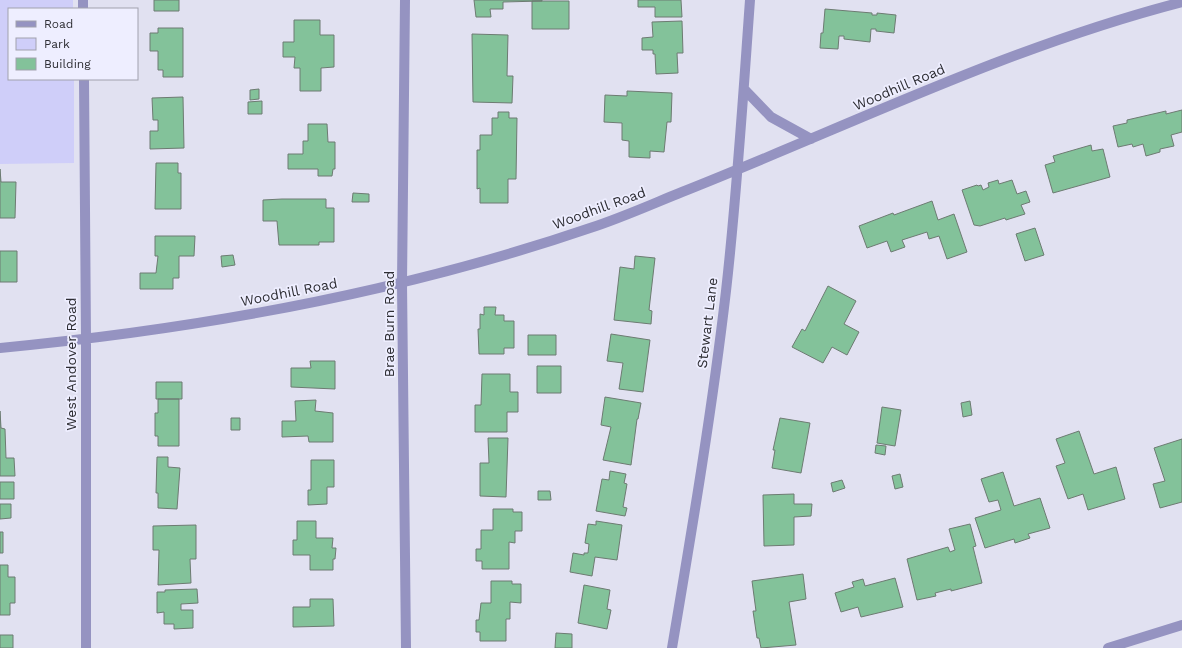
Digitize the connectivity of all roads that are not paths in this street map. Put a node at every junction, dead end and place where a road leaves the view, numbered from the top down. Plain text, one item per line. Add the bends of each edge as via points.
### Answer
1 (405, 0) edge
2 (750, 0) edge
3 (1182, 2) edge
4 (84, 80) edge
5 (744, 89) junction
6 (812, 139) junction
7 (739, 170) junction
8 (402, 282) junction
9 (86, 340) junction
10 (0, 348) edge
11 (1182, 625) edge
12 (86, 648) edge
13 (406, 648) edge
14 (672, 648) edge
15 (1108, 648) edge

1 - 8 street, Brae Burn Road
2 - 5 street, Stewart Lane
3 - 6 street, Woodhill Road via 1020,52
4 - 9 street, West Andover Road
5 - 6 street via 771,117
5 - 7 street, Stewart Lane
6 - 7 street, Woodhill Road
7 - 8 street, Woodhill Road via 593,228 513,253
7 - 14 street, Stewart Lane via 714,385
8 - 9 street, Woodhill Road via 197,323
8 - 13 street, Brae Burn Road
9 - 10 street, Woodhill Road
9 - 12 street, West Andover Road
11 - 15 street

